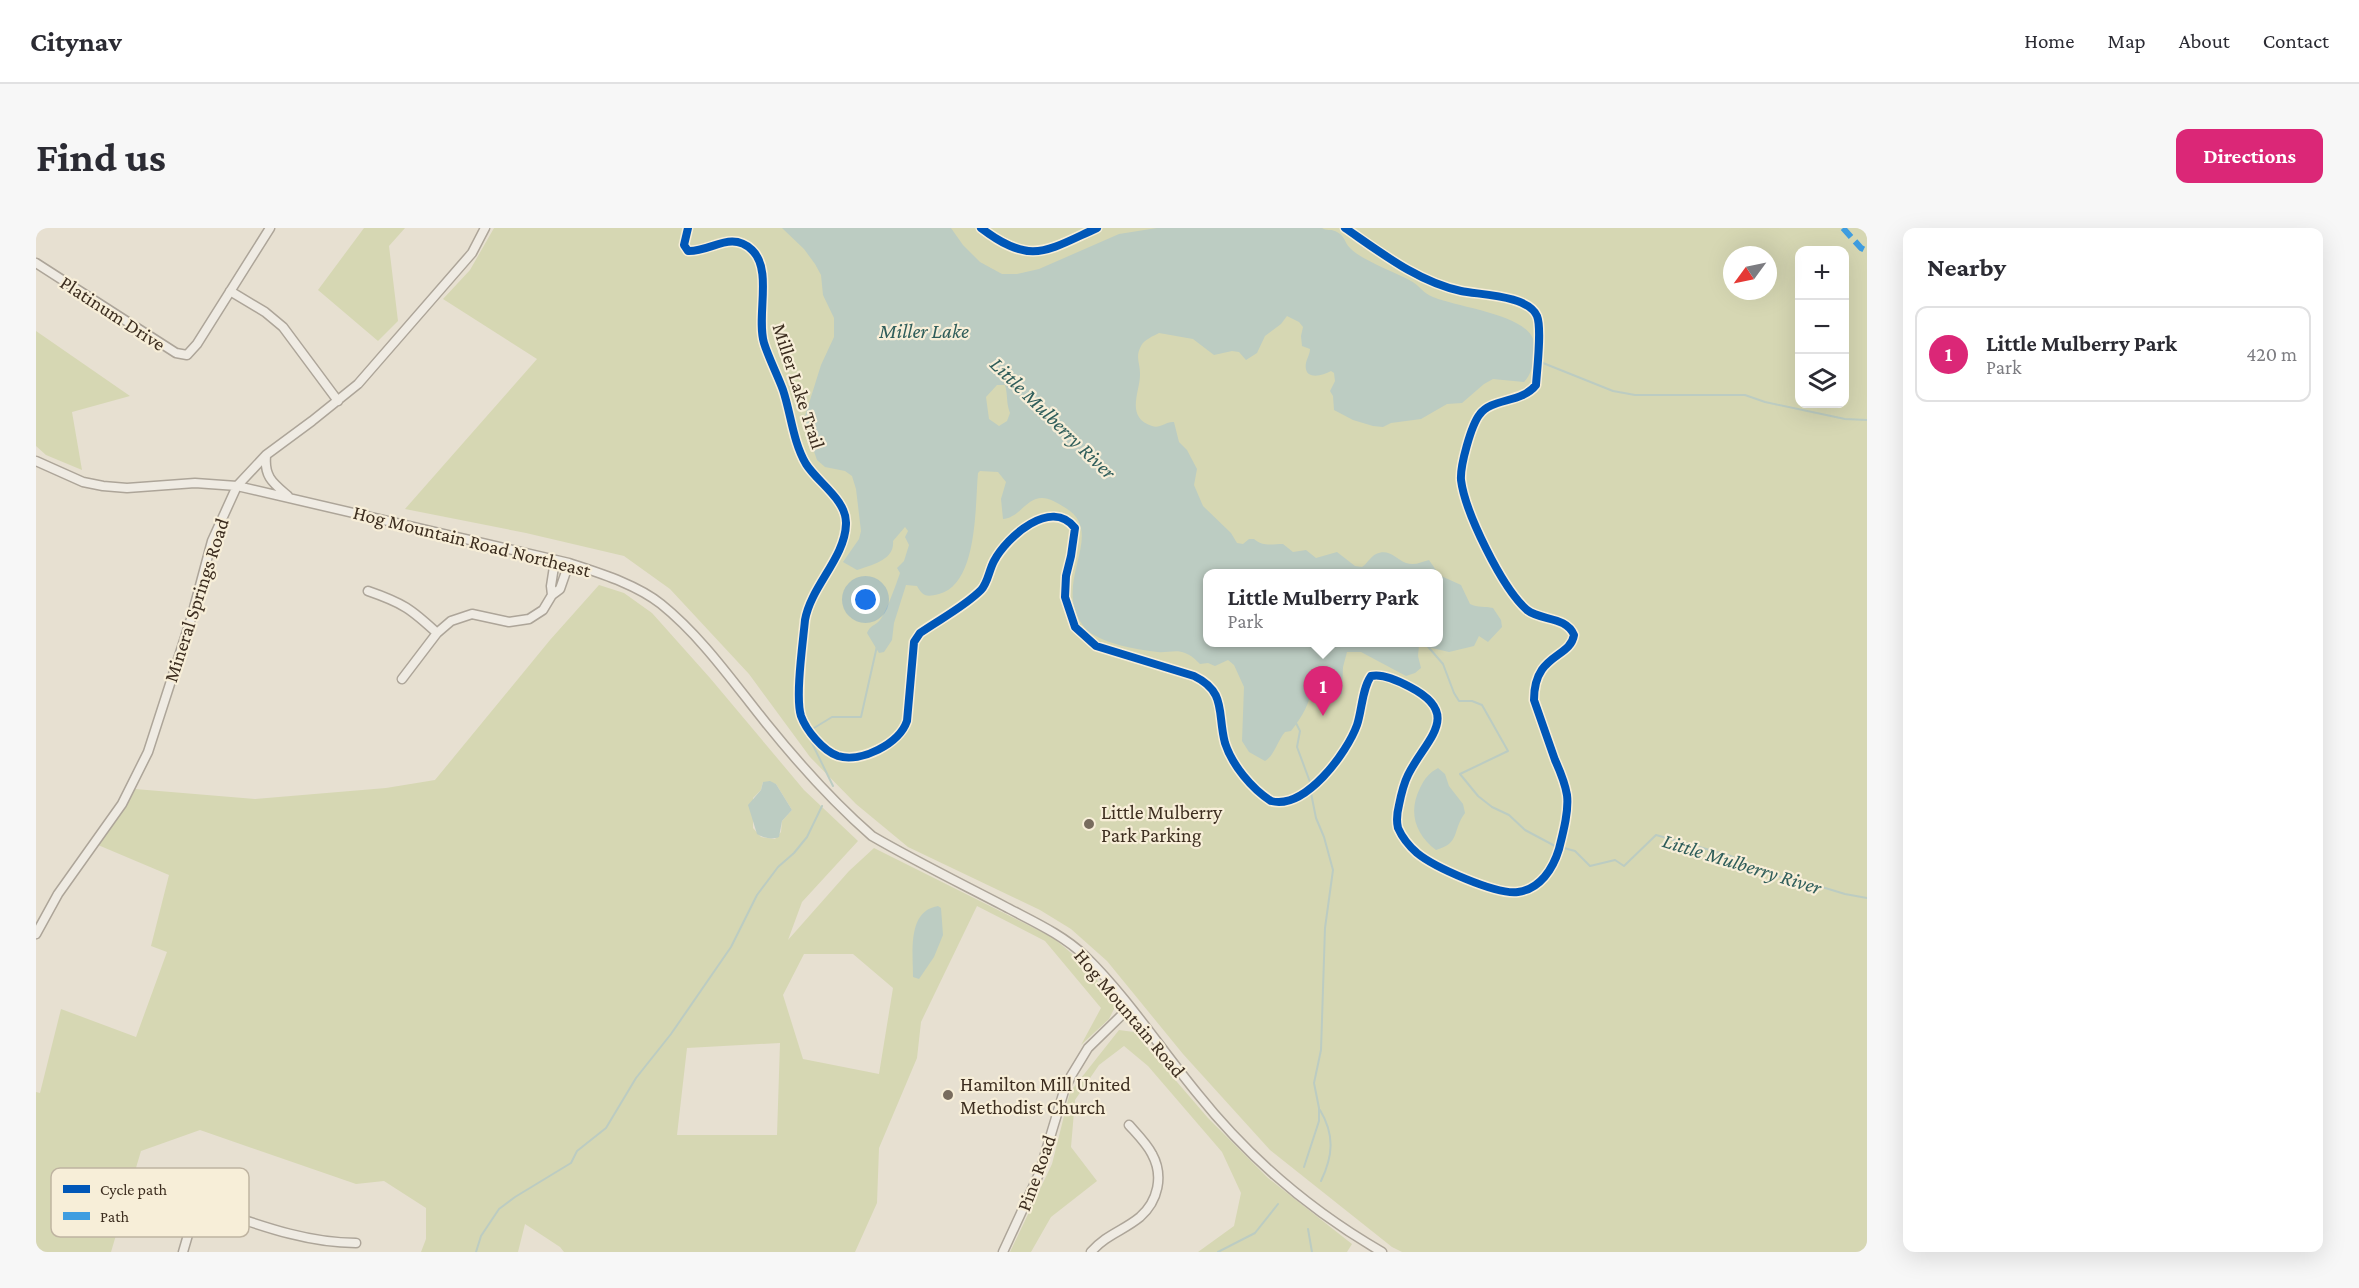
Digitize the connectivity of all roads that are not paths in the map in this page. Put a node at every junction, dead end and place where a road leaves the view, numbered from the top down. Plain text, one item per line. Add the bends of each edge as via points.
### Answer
1 (270, 228) edge
2 (485, 228) edge
3 (36, 263) edge
4 (230, 291) junction
5 (338, 401) junction
6 (266, 454) junction
7 (36, 461) edge
8 (237, 486) junction
9 (291, 498) junction
10 (555, 560) junction
11 (570, 563) junction
12 (368, 591) dead end
13 (552, 595) junction
14 (437, 633) junction
15 (402, 679) dead end
16 (822, 789) joint
17 (36, 934) edge
18 (1130, 1008) junction
19 (1129, 1125) dead end
20 (249, 1221) edge
21 (187, 1237) edge
22 (356, 1243) dead end
23 (183, 1252) edge
24 (1003, 1252) edge
25 (1091, 1252) edge
26 (1382, 1252) edge

1 - 4 street
2 - 5 street, Mineral Springs Road via 472,253 433,300
3 - 4 street, Platinum Drive via 176,353 187,355
4 - 5 street via 283,327
5 - 6 street, Mineral Springs Road
6 - 8 street, Mineral Springs Road
6 - 9 street via 268,478
7 - 8 street, Hog Mountain Road Northeast via 83,482 103,486
8 - 9 street, Hog Mountain Road Northeast
8 - 17 street, Mineral Springs Road via 212,541 148,752 122,804 58,894
9 - 10 street, Hog Mountain Road Northeast
10 - 11 street, Hog Mountain Road Northeast
10 - 13 street
11 - 13 street via 560,589
11 - 16 street, Hog Mountain Road Northeast via 609,576 659,602 687,628
12 - 14 street via 397,601
13 - 14 street via 543,610 529,619 509,622 472,614 451,621
14 - 15 street
16 - 18 street, Hog Mountain Road via 872,836 1053,931 1083,954
18 - 24 street, Pine Road via 1088,1048 1071,1076 1040,1174
18 - 26 street, Hog Mountain Road via 1198,1095 1257,1159 1328,1218
19 - 25 street via 1152,1153 1159,1186 1152,1204 1139,1218 1102,1240
20 - 22 street via 304,1238
21 - 23 street

